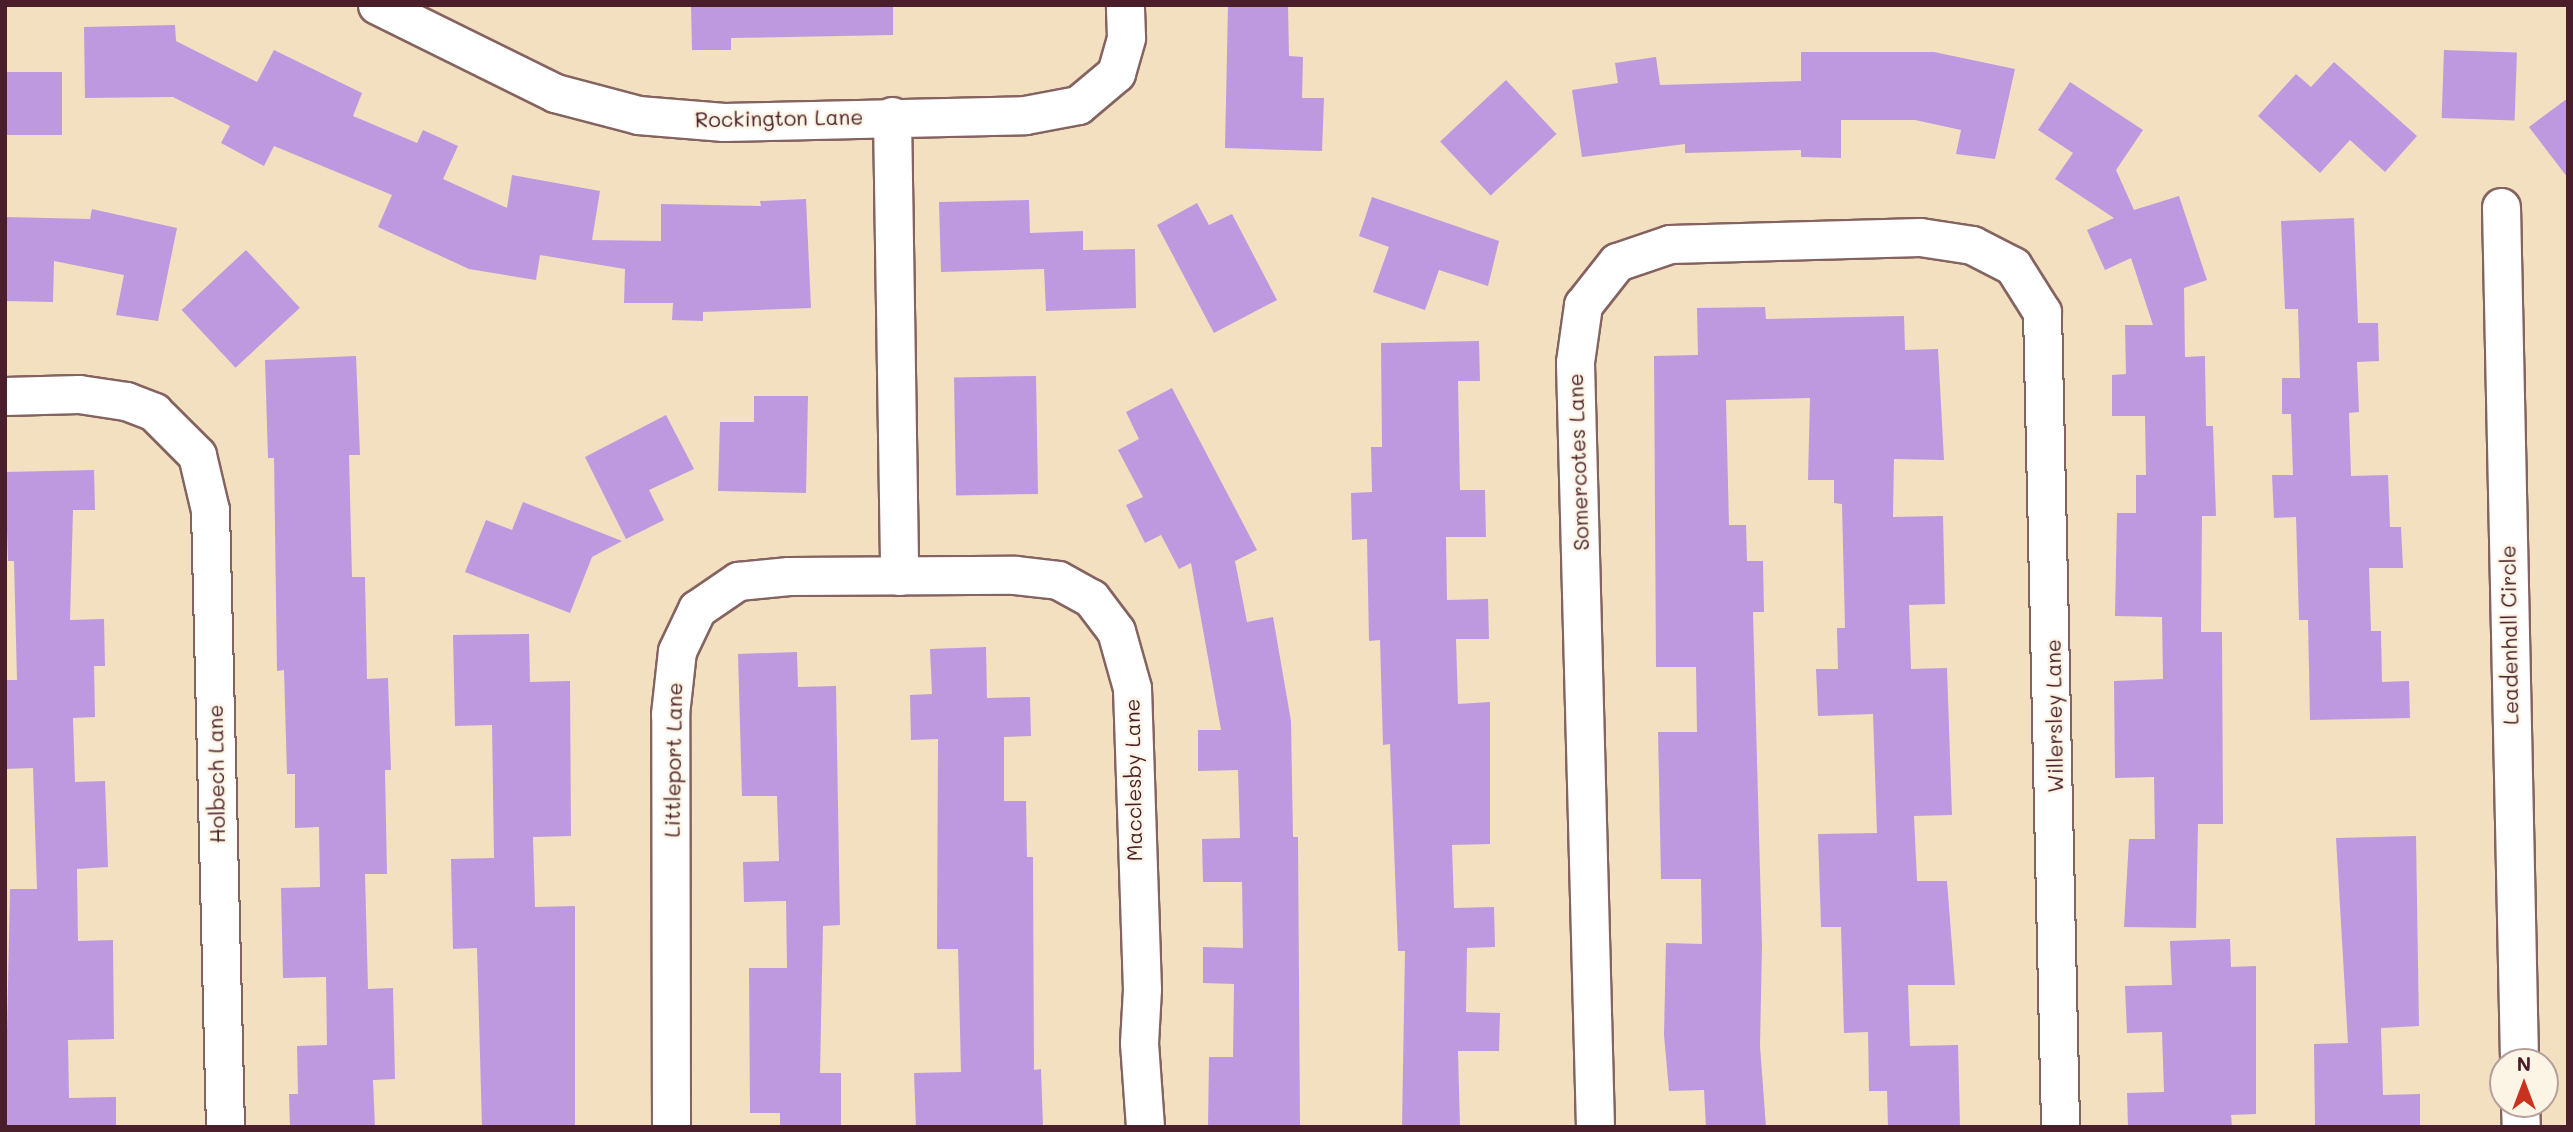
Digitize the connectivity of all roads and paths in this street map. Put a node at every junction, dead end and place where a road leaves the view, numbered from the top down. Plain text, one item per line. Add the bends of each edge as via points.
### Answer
1 (377, 5) edge
2 (1125, 5) edge
3 (892, 116) junction
4 (2501, 207) dead end
5 (2038, 307) joint
6 (5, 396) edge
7 (899, 576) junction
8 (2519, 1048) edge
9 (225, 1127) edge
10 (671, 1127) edge
11 (1145, 1127) edge
12 (1594, 1127) edge
13 (2060, 1127) edge

1 - 3 street, Rockington Lane via 514,76 596,106 638,115 724,122
2 - 3 street, Rockington Lane via 1126,37 1116,73 1078,105 1025,115
3 - 7 street
4 - 8 street, Leadenhall Circle
5 - 12 street, Somercotes Lane via 2013,266 1972,245 1920,237 1670,244 1617,262 1583,305 1575,362
5 - 13 street, Willersley Lane via 2046,346
6 - 9 street, Holbech Lane via 79,394 126,401 153,412 197,455 209,510
7 - 10 street, Littleport Lane via 738,581 697,609 677,651 670,713
7 - 11 street, Macclesby Lane via 1015,575 1058,580 1091,598 1116,631 1135,720 1136,893 1142,989 1139,1043

